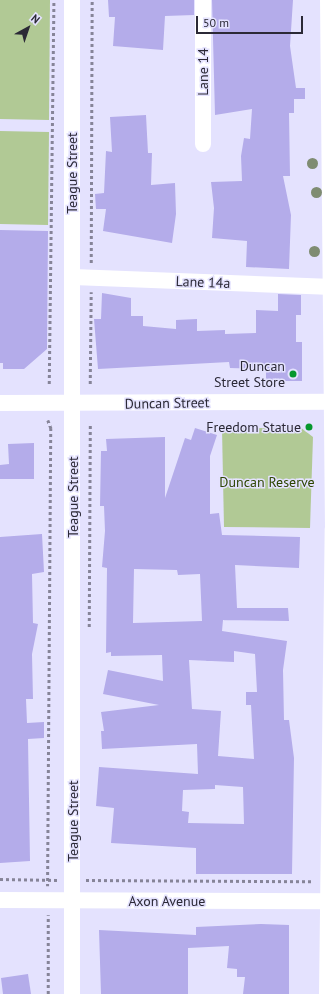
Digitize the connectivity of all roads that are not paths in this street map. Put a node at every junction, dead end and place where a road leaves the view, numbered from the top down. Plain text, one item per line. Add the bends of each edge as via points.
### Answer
1 (72, 0) edge
2 (203, 0) edge
3 (328, 0) edge
4 (202, 144) dead end
5 (73, 277) junction
6 (333, 287) junction
7 (332, 402) edge
8 (0, 403) edge
9 (73, 404) junction
10 (0, 900) edge
11 (73, 900) junction
12 (331, 901) edge
13 (72, 994) edge
14 (328, 994) edge

1 - 5 street, Teague Street
2 - 4 street, Lane 14
3 - 6 street
5 - 6 street, Lane 14a
5 - 9 street, Teague Street
6 - 7 street
7 - 9 street, Duncan Street
7 - 12 street via 329,882
8 - 9 street, Duncan Street
9 - 11 street, Teague Street
10 - 11 street, Axon Avenue
11 - 12 street, Axon Avenue
11 - 13 street, Teague Street
12 - 14 street

